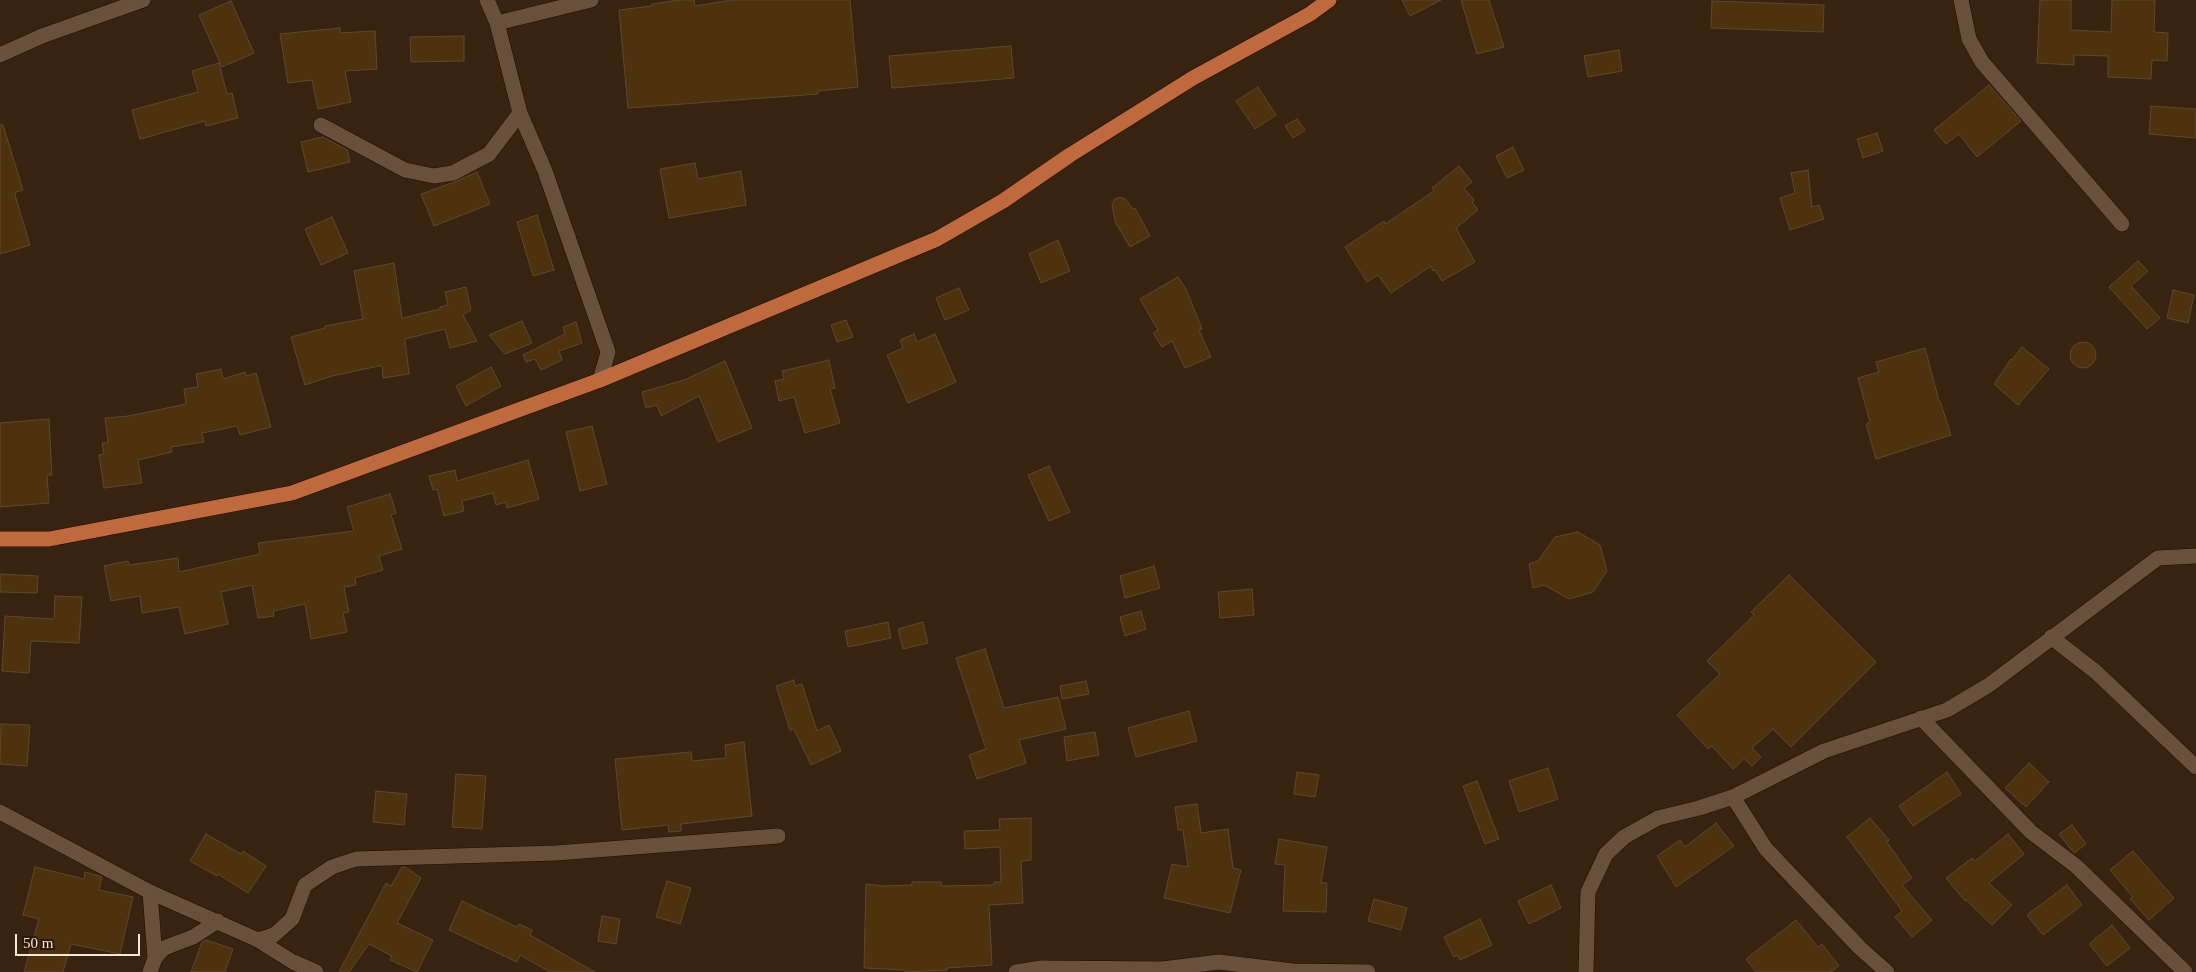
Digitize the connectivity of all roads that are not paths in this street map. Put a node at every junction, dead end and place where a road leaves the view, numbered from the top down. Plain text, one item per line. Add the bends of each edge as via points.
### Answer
1 (144, 0) edge
2 (487, 0) edge
3 (591, 0) edge
4 (1329, 0) edge
5 (1961, 0) edge
6 (497, 22) junction
7 (0, 55) edge
8 (520, 113) junction
9 (321, 125) dead end
10 (2122, 224) dead end
11 (600, 380) junction
12 (0, 540) edge
13 (2196, 556) edge
14 (2051, 638) junction
15 (1921, 718) junction
16 (2196, 767) edge
17 (1733, 797) junction
18 (0, 812) edge
19 (778, 836) dead end
20 (150, 892) junction
21 (218, 921) junction
22 (258, 940) junction
23 (153, 965) edge
24 (316, 972) edge
25 (1016, 972) edge
26 (1368, 972) edge
27 (1586, 972) edge
28 (1887, 972) edge
29 (2185, 972) edge

1 - 7 street via 42,36
2 - 6 street
3 - 6 street
4 - 11 main road via 1310,14 1193,78 1003,201 937,239
5 - 10 street via 1969,39 1982,62
6 - 8 street
8 - 9 street via 489,154 453,173 434,176 405,170
8 - 11 street via 554,197 608,352
11 - 12 main road via 292,493 49,539
13 - 14 street via 2158,558
14 - 15 street via 1980,690 1947,710
14 - 16 street via 2096,672
15 - 17 street via 1824,751
15 - 29 street via 2031,832 2076,866
17 - 27 street via 1658,818 1624,837 1606,854 1588,892
17 - 28 street via 1766,849
18 - 20 street
19 - 22 street via 556,853 356,859 332,867 305,885 292,919 274,935
20 - 21 street
20 - 23 street
21 - 22 street
21 - 23 street via 193,937 164,948
22 - 24 street
25 - 26 street via 1041,968 1162,969 1219,962 1293,970

